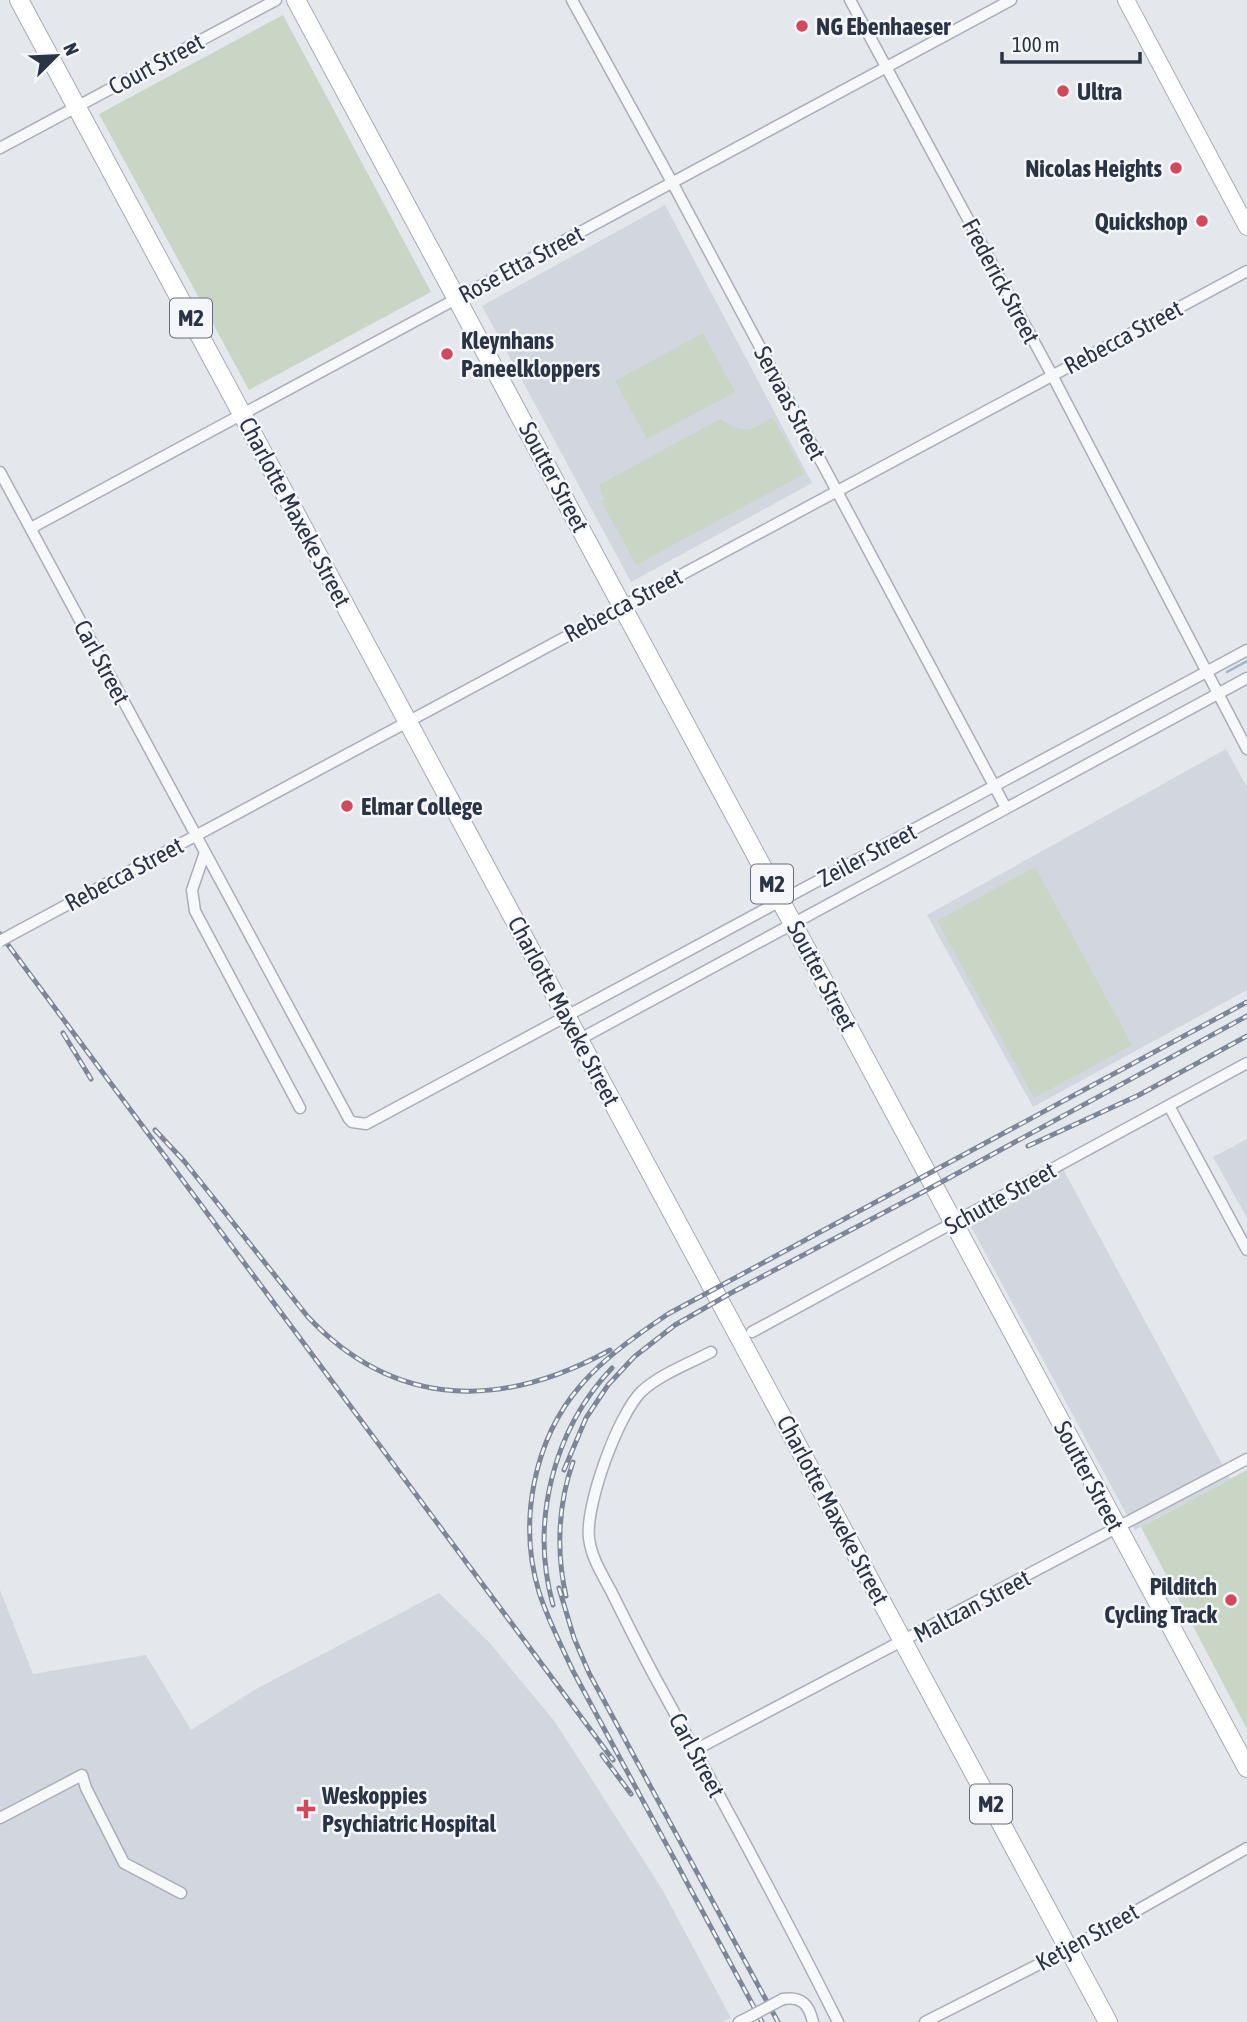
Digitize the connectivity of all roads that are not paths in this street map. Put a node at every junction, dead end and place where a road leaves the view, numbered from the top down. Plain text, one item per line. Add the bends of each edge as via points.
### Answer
1 (19, 0) edge
2 (276, 0) edge
3 (296, 0) edge
4 (572, 0) edge
5 (850, 0) edge
6 (1011, 0) edge
7 (1126, 0) edge
8 (886, 67) junction
9 (77, 107) junction
10 (0, 148) edge
11 (673, 184) junction
12 (1247, 227) edge
13 (1247, 271) edge
14 (457, 298) junction
15 (1052, 375) junction
16 (243, 414) junction
17 (0, 472) edge
18 (837, 491) junction
19 (30, 528) junction
20 (623, 605) junction
21 (1247, 650) edge
22 (1208, 672) junction
23 (1247, 678) edge
24 (1218, 694) junction
25 (408, 721) junction
26 (1247, 749) edge
27 (994, 787) junction
28 (1006, 808) junction
29 (196, 835) junction
30 (205, 852) junction
31 (782, 901) junction
32 (793, 923) junction
33 (0, 941) edge
34 (567, 1017) junction
35 (580, 1039) junction
36 (1247, 1063) edge
37 (1169, 1106) junction
38 (300, 1108) dead end
39 (376, 1119) joint
40 (956, 1223) junction
41 (1247, 1250) edge
42 (752, 1332) dead end
43 (711, 1352) dead end
44 (1247, 1459) edge
45 (1117, 1530) junction
46 (904, 1642) junction
47 (695, 1751) junction
48 (1247, 1768) edge
49 (0, 1818) edge
50 (1247, 1848) edge
51 (181, 1894) dead end
52 (1069, 1949) junction
53 (739, 2022) edge
54 (814, 2022) edge
55 (838, 2022) edge
56 (925, 2022) edge
57 (1108, 2022) edge

1 - 9 main road, Charlotte Maxeke Street / M2
2 - 9 street, Court Street
3 - 14 main road, Soutter Street / M2
4 - 11 street, Servaas Street
5 - 8 street, Frederick Street
6 - 8 street, Rose Etta Street
7 - 12 main road
8 - 11 street, Rose Etta Street
8 - 15 street, Frederick Street
9 - 10 street, Court Street
9 - 16 main road, Charlotte Maxeke Street / M2
11 - 14 street, Rose Etta Street
11 - 18 street, Servaas Street
13 - 15 street, Rebecca Street
14 - 16 street, Rose Etta Street
14 - 20 main road, Soutter Street / M2
15 - 18 street, Rebecca Street
15 - 22 street, Frederick Street
16 - 19 street, Rose Etta Street
16 - 25 main road, Charlotte Maxeke Street / M2
17 - 19 street, Carl Street
18 - 20 street, Rebecca Street
18 - 27 street, Servaas Street
19 - 29 street, Carl Street
20 - 25 street, Rebecca Street
20 - 31 main road, Soutter Street / M2
21 - 22 street, Zeiler Street
22 - 24 street, Frederick Street
22 - 27 street, Zeiler Street
23 - 24 street, Zeiler Street
24 - 26 street, Frederick Street
24 - 28 street, Zeiler Street
25 - 29 street, Rebecca Street
25 - 34 main road, Charlotte Maxeke Street / M2
27 - 28 street, Servaas Street
27 - 31 street, Zeiler Street
28 - 32 street, Zeiler Street
29 - 30 street, Carl Street
29 - 33 street, Rebecca Street, bridge
30 - 38 street via 192,890 195,911
30 - 39 street, Carl Street via 349,1119 363,1124
31 - 32 main road, Soutter Street / M2
31 - 34 street, Zeiler Street
32 - 35 street, Zeiler Street
32 - 40 main road, Soutter Street / M2
34 - 35 main road, Charlotte Maxeke Street / M2
34 - 39 street, Zeiler Street
35 - 46 main road, Charlotte Maxeke Street / M2
36 - 37 street, Schutte Street
37 - 40 street, Schutte Street
37 - 41 street
40 - 42 street, Schutte Street
40 - 45 main road, Soutter Street / M2
43 - 47 street, Carl Street via 640,1393 615,1436 588,1529 592,1552
44 - 45 street, Maltzan Street
45 - 46 street, Maltzan Street
45 - 48 main road, Soutter Street / M2
46 - 47 street, Maltzan Street
46 - 52 main road, Charlotte Maxeke Street / M2
47 - 55 street, Carl Street
49 - 51 street via 82,1775 124,1863
50 - 52 street, Ketjen Street
52 - 56 street, Ketjen Street
52 - 57 main road, Charlotte Maxeke Street / M2
53 - 54 street, bridge via 793,1998 804,2003

